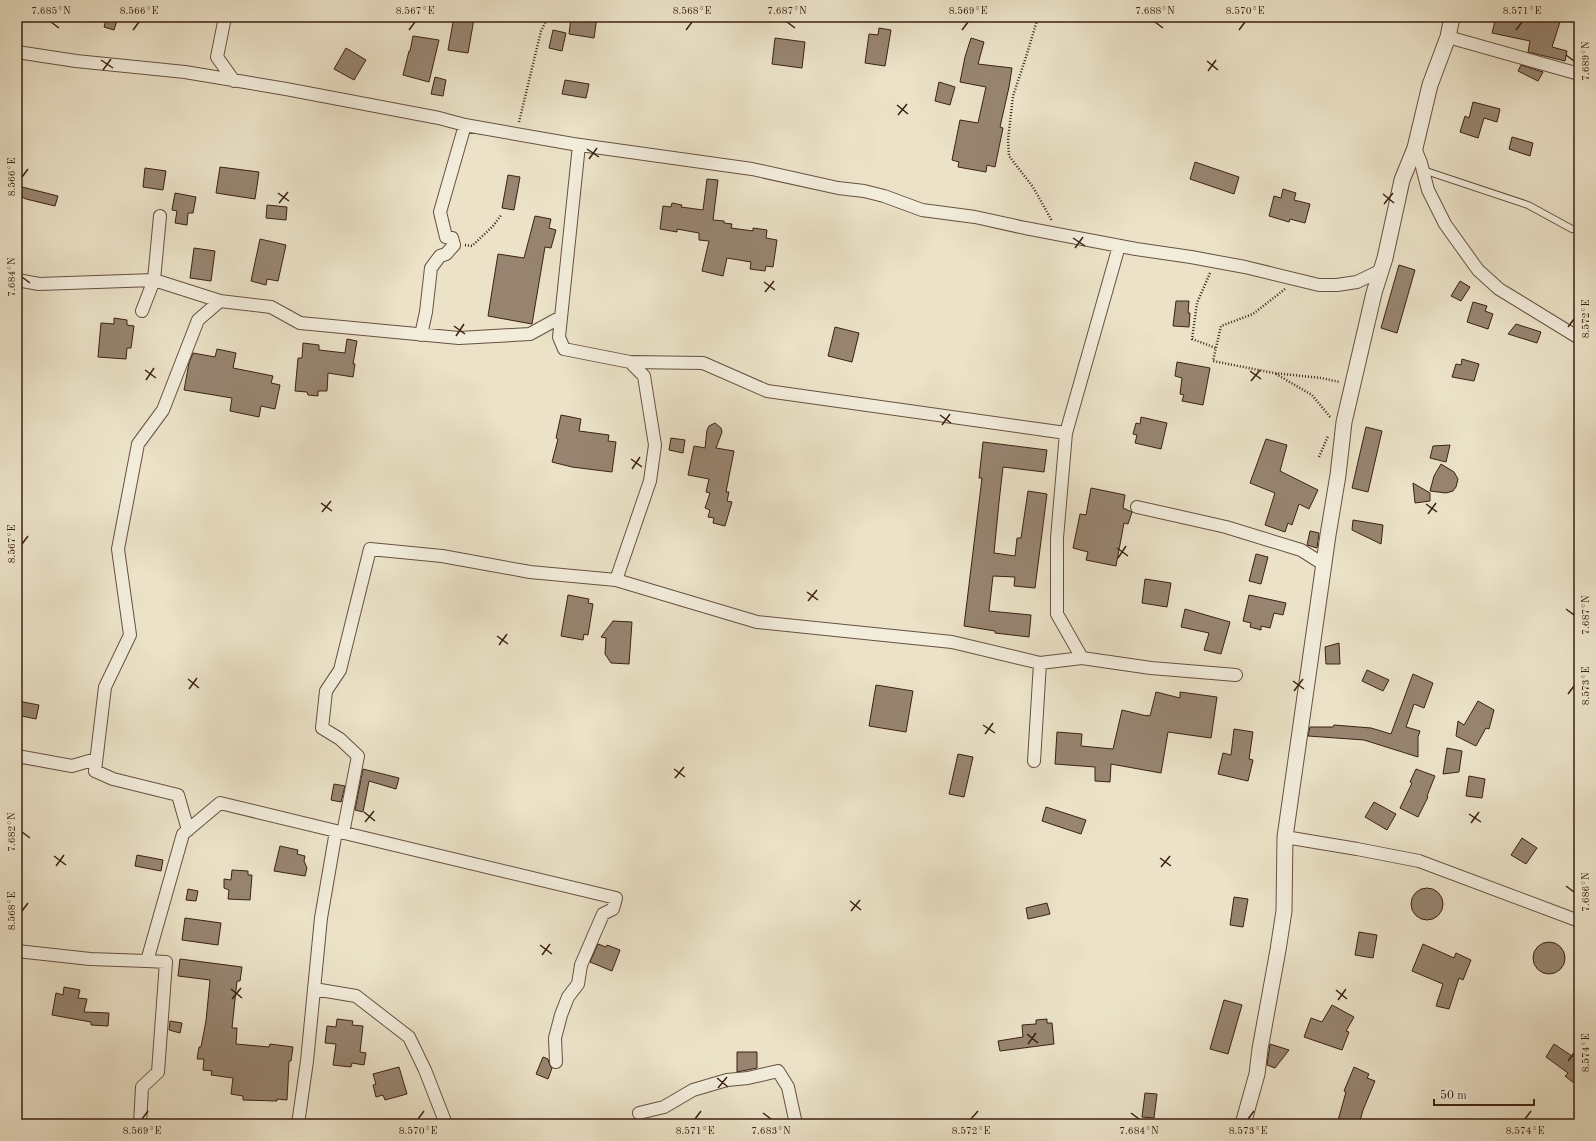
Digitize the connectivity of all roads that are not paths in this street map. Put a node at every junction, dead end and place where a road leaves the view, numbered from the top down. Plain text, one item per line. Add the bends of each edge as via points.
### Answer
1 (225, 17) edge
2 (1452, 17) edge
3 (1448, 37) junction
4 (17, 52) edge
5 (1579, 74) edge
6 (234, 81) junction
7 (465, 125) junction
8 (579, 145) junction
9 (1415, 148) junction
10 (1422, 169) junction
11 (160, 216) dead end
12 (1572, 229) dead end
13 (1120, 246) junction
14 (1382, 270) junction
15 (17, 280) edge
16 (154, 280) junction
17 (1357, 282) junction
18 (1374, 294) junction
19 (220, 301) junction
20 (142, 311) dead end
21 (561, 317) junction
22 (421, 335) junction
23 (1579, 338) edge
24 (630, 362) junction
25 (1066, 433) junction
26 (1137, 507) dead end
27 (1323, 564) junction
28 (616, 580) junction
29 (1082, 658) junction
30 (1040, 663) junction
31 (1236, 675) dead end
32 (17, 756) edge
33 (96, 759) junction
34 (1034, 761) dead end
35 (188, 830) junction
36 (339, 832) junction
37 (1286, 837) junction
38 (1579, 921) edge
39 (17, 951) edge
40 (147, 961) junction
41 (314, 990) junction
42 (556, 1062) dead end
43 (639, 1113) dead end
44 (140, 1124) edge
45 (298, 1124) edge
46 (446, 1124) edge
47 (796, 1124) edge
48 (1243, 1124) edge

1 - 6 street via 217,57
2 - 3 street
3 - 5 street
3 - 9 street via 1430,85
4 - 6 street via 185,72
6 - 7 street via 427,115
7 - 8 street
7 - 22 street via 440,212 446,237 452,238 454,245 446,254 440,256 431,268
8 - 13 street via 752,169 838,188 864,191 922,210 975,217
8 - 21 street
9 - 10 street
9 - 14 street via 1402,180
10 - 12 lane via 1528,204
10 - 23 street via 1428,190 1445,224 1478,270 1499,289
11 - 16 street
13 - 17 street via 1215,262 1319,285
13 - 25 street
14 - 17 street
14 - 18 street
15 - 16 street via 39,284
16 - 19 street
16 - 20 street
17 - 18 street
18 - 27 street via 1344,422
19 - 22 street via 271,307 300,323
19 - 33 street via 198,320 163,410 138,444 118,549 130,635 105,687
21 - 22 street via 530,334 459,338
21 - 24 street via 559,337 564,348
24 - 25 street via 703,363 767,391
24 - 28 street via 644,376 655,445 650,481
25 - 29 street via 1057,538 1057,614
26 - 27 street via 1226,527 1302,550
27 - 37 street
28 - 30 street via 757,622 952,642
28 - 36 street via 530,572 442,556 370,550 340,670 326,691 322,728 340,739 358,756
29 - 30 street
29 - 31 street via 1151,668
30 - 34 street
32 - 33 street via 72,766
33 - 35 street via 95,771 178,795
35 - 36 street via 220,803
35 - 40 street via 183,834
36 - 41 street via 321,918
36 - 42 street via 616,898 613,909 603,914 581,965 578,984 568,997 561,1014 555,1038
37 - 38 street via 1419,861
37 - 48 street via 1284,911 1257,1074
39 - 40 street via 90,959
40 - 44 street via 166,962 158,1072 142,1088
41 - 45 street
41 - 46 street via 356,996 409,1037
43 - 47 street via 664,1107 693,1090 727,1080 778,1071 788,1087

